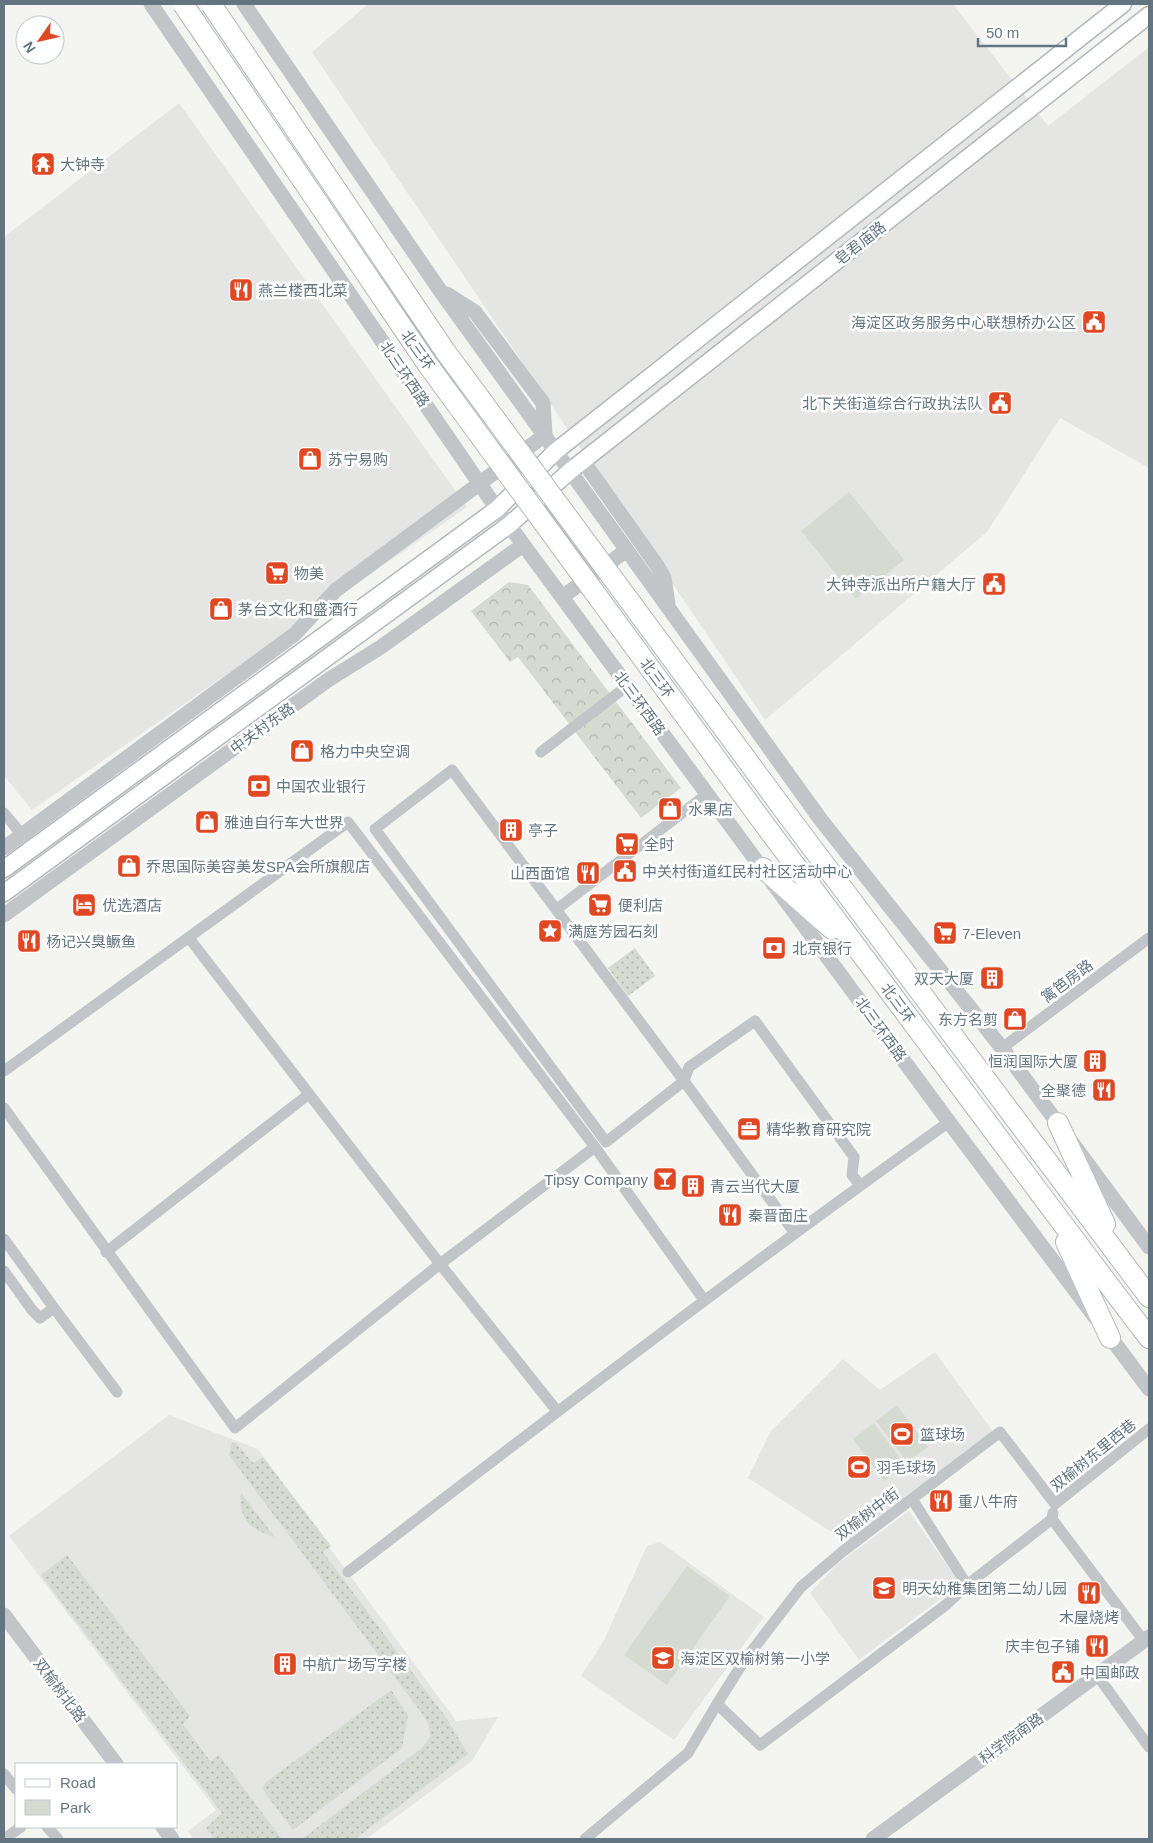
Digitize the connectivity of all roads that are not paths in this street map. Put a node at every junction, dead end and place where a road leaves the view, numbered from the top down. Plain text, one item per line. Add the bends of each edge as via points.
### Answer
1 (183, 4) edge
2 (211, 4) edge
3 (244, 4) edge
4 (1123, 4) edge
5 (153, 5) edge
6 (1149, 15) edge
7 (545, 435) junction
8 (556, 451) junction
9 (510, 460) junction
10 (576, 466) junction
11 (525, 480) junction
12 (480, 484) junction
13 (539, 498) junction
14 (497, 509) junction
15 (509, 525) junction
16 (523, 545) junction
17 (627, 550) junction
18 (594, 574) junction
19 (562, 597) junction
20 (669, 608) junction
21 (627, 686) junction
22 (542, 752) dead end
23 (707, 794) junction
24 (4, 813) edge
25 (21, 835) junction
26 (4, 848) edge
27 (32, 848) junction
28 (763, 868) junction
29 (4, 869) edge
30 (4, 893) edge
31 (557, 909) junction
32 (4, 915) edge
33 (189, 938) junction
34 (1149, 938) edge
35 (866, 959) junction
36 (1002, 1048) junction
37 (4, 1071) edge
38 (684, 1081) junction
39 (309, 1094) junction
40 (4, 1108) edge
41 (949, 1122) junction
42 (1058, 1122) junction
43 (595, 1147) junction
44 (860, 1186) junction
45 (1050, 1208) junction
46 (794, 1232) junction
47 (4, 1239) edge
48 (1149, 1247) edge
49 (106, 1252) junction
50 (1123, 1262) junction
51 (440, 1264) junction
52 (4, 1271) edge
53 (1149, 1297) edge
54 (704, 1300) junction
55 (54, 1308) junction
56 (1110, 1338) junction
57 (1149, 1338) edge
58 (1149, 1389) edge
59 (117, 1392) dead end
60 (557, 1411) junction
61 (1149, 1429) edge
62 (912, 1499) junction
63 (1055, 1504) junction
64 (1052, 1518) junction
65 (348, 1572) dead end
66 (967, 1585) junction
67 (4, 1615) edge
68 (1147, 1639) edge
69 (1097, 1675) junction
70 (717, 1704) junction
71 (1149, 1747) edge
72 (115, 1763) edge
73 (4, 1774) edge
74 (15, 1788) edge
75 (20, 1828) edge
76 (48, 1828) edge
77 (164, 1828) edge
78 (4, 1839) edge
79 (58, 1839) edge
80 (172, 1839) edge
81 (585, 1839) edge
82 (873, 1839) edge

1 - 35 highway, 北三环, bridge via 428,365
2 - 50 highway, 北三环, bridge via 445,351
3 - 7 street via 439,289 475,312 543,403
4 - 8 main road, 皂君庙路
5 - 12 street, 北三环西路
6 - 10 main road, 皂君庙路
7 - 8 street
7 - 9 street
8 - 10 street
8 - 11 main road, 皂君庙路
9 - 11 street
9 - 12 street
10 - 13 main road, 皂君庙路
10 - 17 street
10 - 20 street via 658,567 664,578
11 - 13 street
11 - 14 main road, 皂君庙路
12 - 14 street, 北三环西路
12 - 25 street via 336,590 295,634
13 - 15 main road, 中关村东路
13 - 18 street
14 - 15 street, 北三环西路
14 - 27 main road
15 - 16 street, 北三环西路
15 - 30 main road, 中关村东路
16 - 19 street, 北三环西路
16 - 32 street, 中关村东路 via 381,647 328,680
17 - 18 street
17 - 20 street
18 - 19 street
19 - 21 street, 北三环西路
20 - 36 street via 821,820
21 - 22 street
21 - 23 street, 北三环西路
23 - 28 street, 北三环西路
23 - 31 street
24 - 25 street
25 - 26 street
25 - 27 street
27 - 29 main road
28 - 35 highway
28 - 41 street, 北三环西路
31 - 38 street
31 - 38 street via 452,770 375,829 606,1142
33 - 37 street
33 - 39 street
33 - 43 street via 348,822
34 - 36 street, 篱笆房路
35 - 45 highway, 北三环
36 - 42 street
38 - 44 street via 689,1067 755,1022 854,1157 852,1175
38 - 46 street
39 - 49 street
39 - 51 street
40 - 49 street
41 - 44 street
41 - 56 street, 北三环西路
42 - 48 street
42 - 50 highway
43 - 51 street
43 - 54 street
44 - 46 street
45 - 56 highway
45 - 57 highway, 北三环
46 - 54 street
47 - 55 street
49 - 51 street via 235,1428
50 - 53 highway, 北三环
51 - 60 street
52 - 55 street via 40,1318
54 - 60 street
55 - 59 street
56 - 58 street, 北三环西路
60 - 65 street
61 - 63 street, 双榆树东里西巷
62 - 63 street, 双榆树中街 via 1000,1432
62 - 66 street
62 - 70 street, 双榆树中街 via 801,1587 744,1661
63 - 64 street
64 - 66 street
64 - 68 street
66 - 70 street via 947,1604 760,1745
67 - 72 street, 双榆树北路
68 - 69 street, 科学院南路
69 - 71 street
69 - 82 street, 科学院南路
70 - 81 street, 双榆树中街 via 688,1753
73 - 74 street
75 - 78 street
76 - 79 street
77 - 80 street

